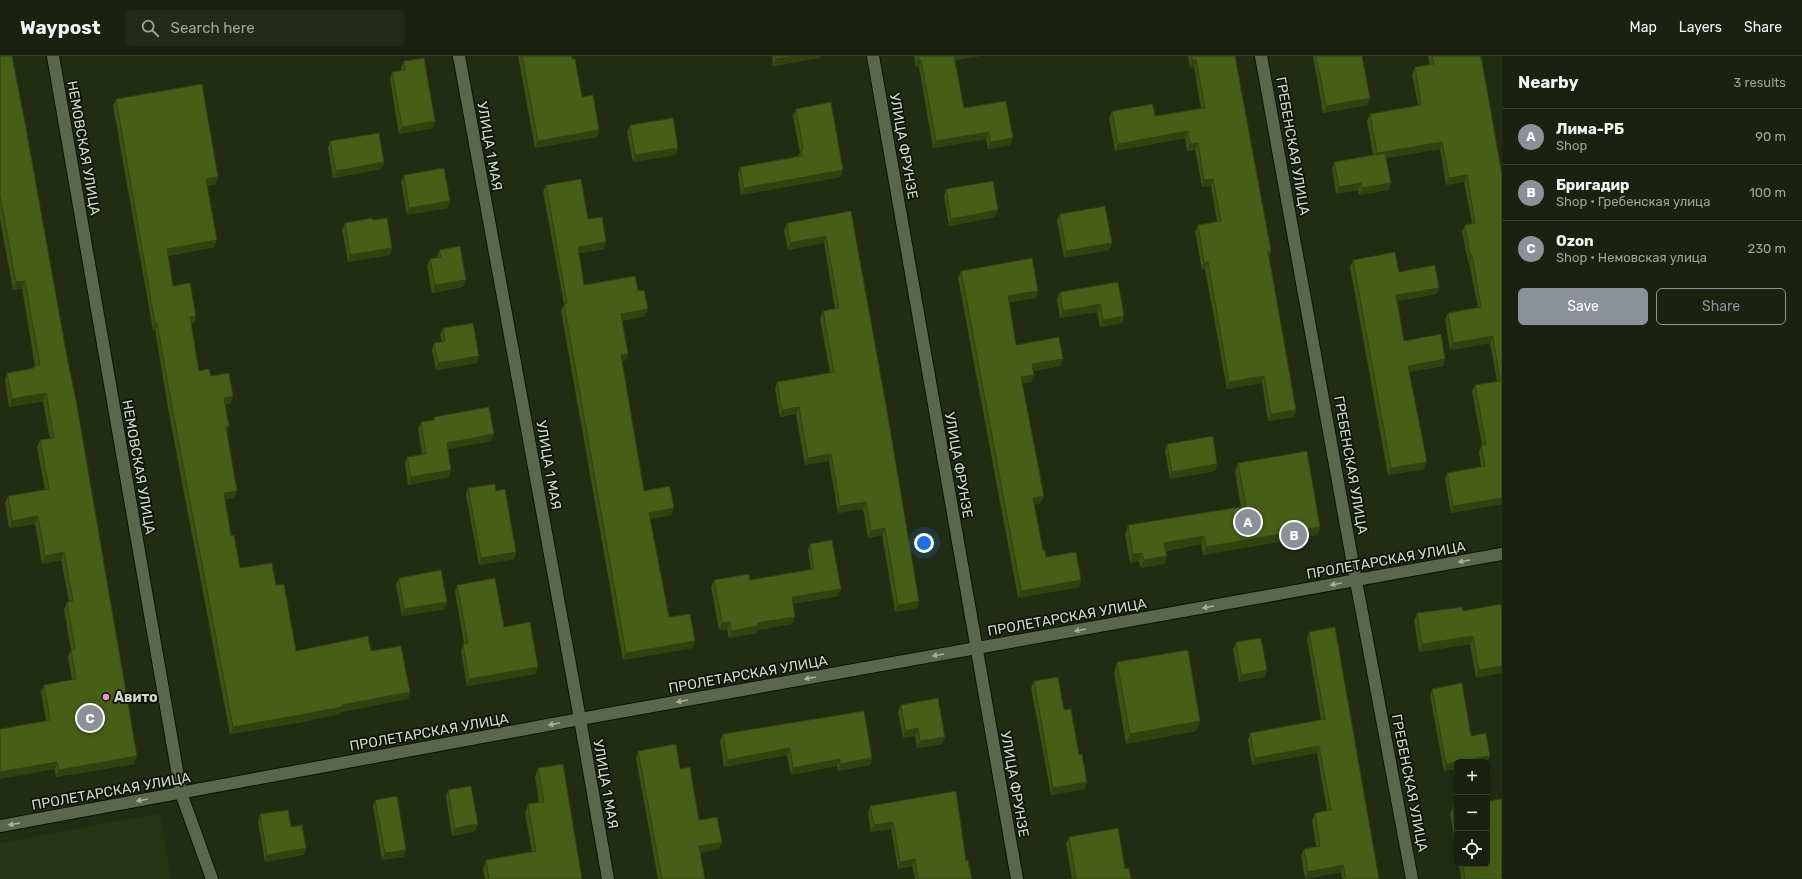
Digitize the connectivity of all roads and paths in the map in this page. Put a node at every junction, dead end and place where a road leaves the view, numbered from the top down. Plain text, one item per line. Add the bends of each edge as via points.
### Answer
1 (53, 56) edge
2 (459, 56) edge
3 (873, 56) edge
4 (1261, 56) edge
5 (1502, 554) edge
6 (1356, 581) junction
7 (976, 648) junction
8 (580, 719) junction
9 (181, 793) junction
10 (0, 826) edge
11 (212, 879) edge
12 (608, 879) edge
13 (1017, 879) edge
14 (1412, 879) edge

1 - 9 street, НЕМОВСКАЯ УЛИЦА
2 - 8 street, УЛИЦА 1 МАЯ
3 - 7 street, УЛИЦА ФРУНЗЕ
4 - 6 street, ГРЕБЕНСКАЯ УЛИЦА
5 -> 6 street, ПРОЛЕТАРСКАЯ УЛИЦА
6 -> 7 street, ПРОЛЕТАРСКАЯ УЛИЦА
6 - 14 street, ГРЕБЕНСКАЯ УЛИЦА
7 -> 8 street, ПРОЛЕТАРСКАЯ УЛИЦА
7 - 13 street, УЛИЦА ФРУНЗЕ
8 -> 9 street, ПРОЛЕТАРСКАЯ УЛИЦА
8 - 12 street, УЛИЦА 1 МАЯ
9 -> 10 street, ПРОЛЕТАРСКАЯ УЛИЦА
9 - 11 street, НЕМОВСКАЯ УЛИЦА

